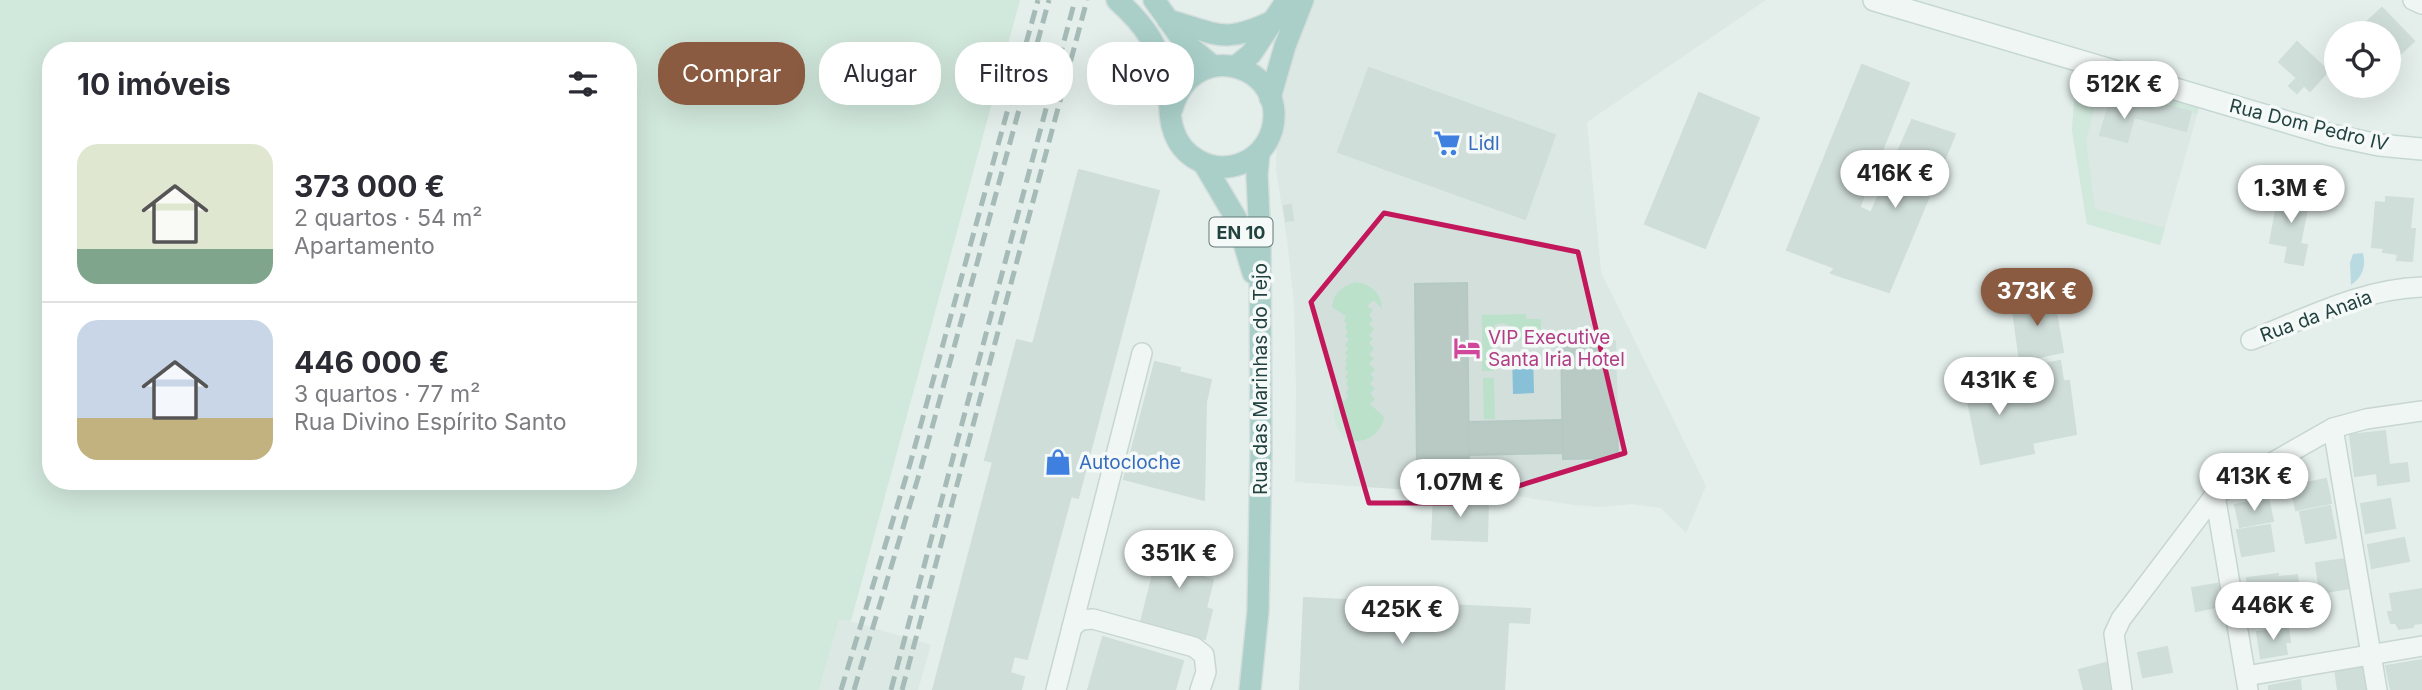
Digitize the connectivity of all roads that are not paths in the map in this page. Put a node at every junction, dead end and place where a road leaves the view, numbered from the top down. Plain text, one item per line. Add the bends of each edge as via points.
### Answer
1 (1117, 0) edge
2 (1154, 0) edge
3 (1287, 0) edge
4 (1303, 0) edge
5 (1874, 0) edge
6 (2413, 0) edge
7 (2422, 4) edge
8 (1168, 20) junction
9 (1275, 20) junction
10 (1213, 66) junction
11 (1235, 66) junction
12 (1270, 98) junction
13 (1172, 108) junction
14 (2422, 149) edge
15 (1259, 153) junction
16 (1204, 164) junction
17 (2422, 287) edge
18 (1261, 307) junction
19 (2251, 340) dead end
20 (1142, 353) dead end
21 (2422, 411) edge
22 (2333, 428) junction
23 (2216, 495) junction
24 (1072, 627) junction
25 (2422, 646) edge
26 (2371, 654) junction
27 (2247, 683) edge
28 (1056, 690) edge
29 (1200, 690) edge
30 (1250, 690) edge
31 (2122, 690) edge
32 (2377, 690) edge

1 - 13 main road via 1149,36
2 - 8 main road
3 - 9 main road
4 - 12 main road
5 - 14 street, Rua Dom Pedro IV via 2331,135
6 - 7 street
8 - 9 main road via 1226,36 1253,31
8 - 10 main road via 1184,42
9 - 11 main road via 1251,54
10 - 11 main road
10 - 13 main road via 1185,80
11 - 12 main road via 1256,78
12 - 15 main road via 1273,125
13 - 16 main road via 1178,142
15 - 16 main road via 1233,166
15 - 18 main road, Rua das Marinhas do Tejo / EN 10
16 - 18 main road, EN 10 via 1237,220
17 - 19 street, Rua da Anaia via 2363,295
18 - 30 main road, Rua das Marinhas do Tejo / EN 10 via 1258,611
20 - 24 street
21 - 22 street
22 - 23 street
22 - 26 street
23 - 27 street
23 - 31 street via 2121,619 2114,634
24 - 28 street
24 - 29 street via 1093,619 1194,646 1204,655 1206,672
25 - 26 street
26 - 27 street
26 - 32 street

